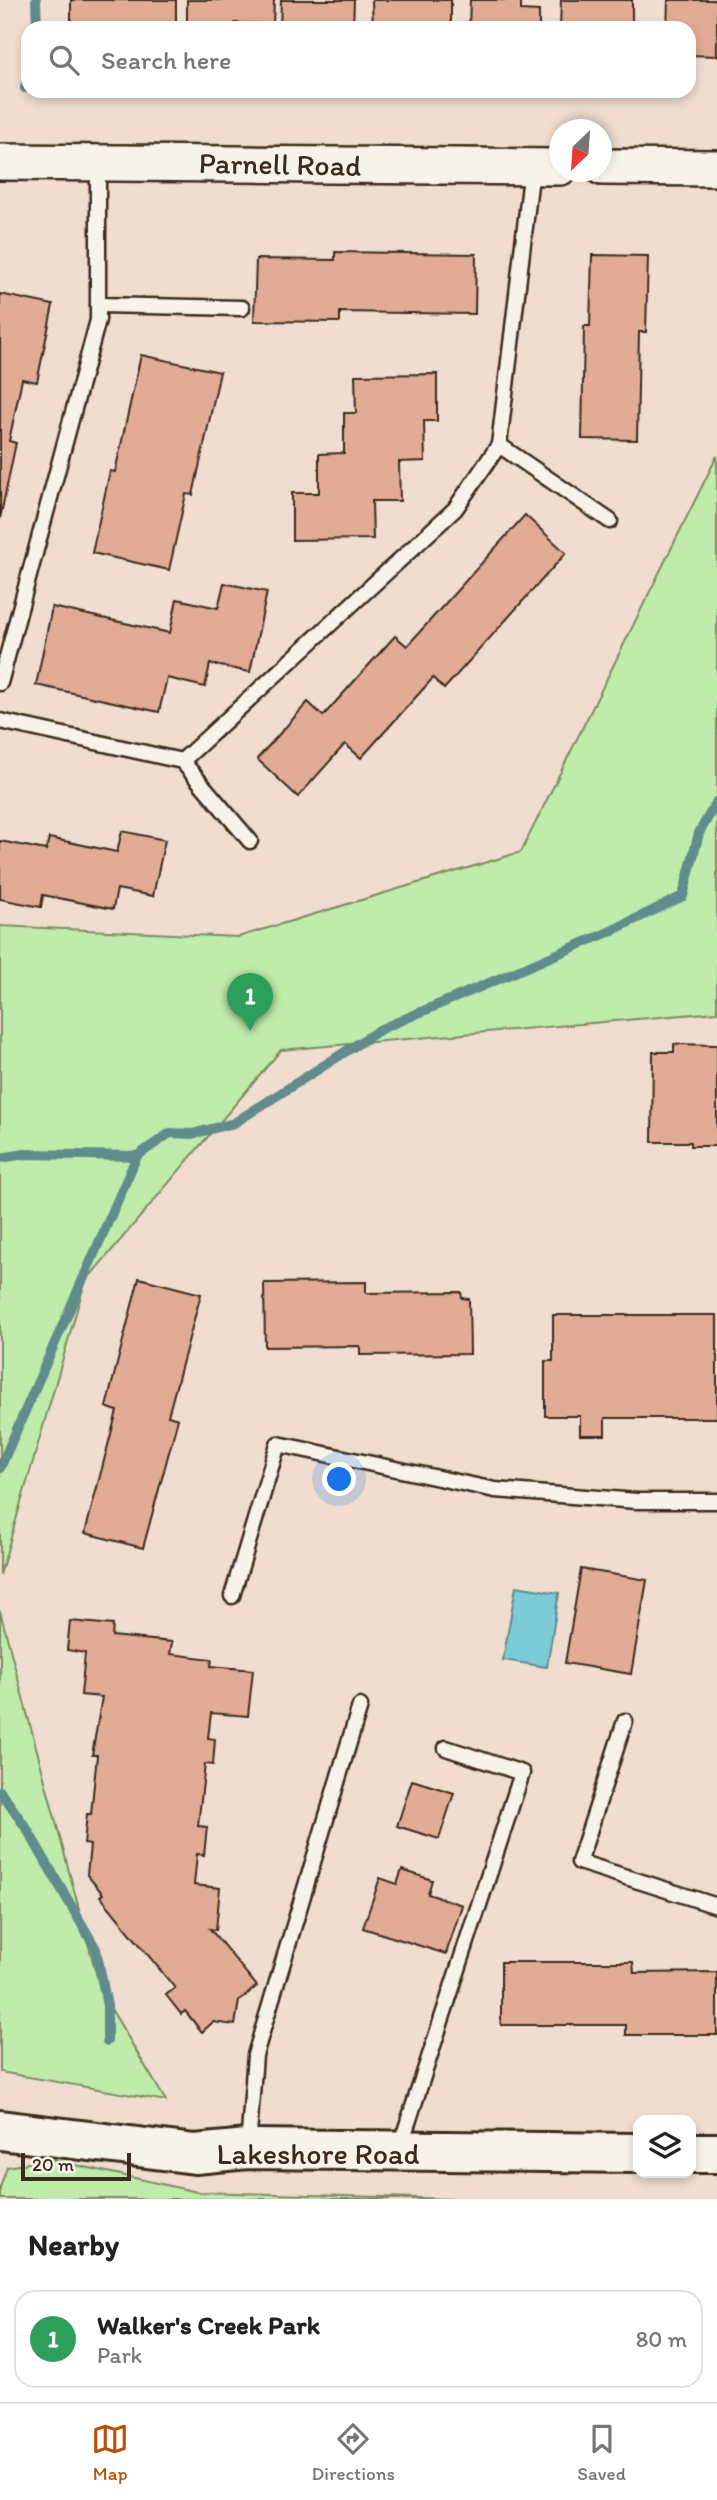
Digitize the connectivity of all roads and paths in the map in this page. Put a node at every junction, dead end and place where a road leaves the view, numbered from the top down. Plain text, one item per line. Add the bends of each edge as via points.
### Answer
1 (0, 162) edge
2 (98, 162) junction
3 (546, 167) edge
4 (612, 167) edge
5 (717, 168) edge
6 (98, 305) junction
7 (242, 308) dead end
8 (499, 445) junction
9 (610, 521) dead end
10 (0, 683) edge
11 (0, 721) edge
12 (182, 761) junction
13 (250, 841) dead end
14 (717, 1501) edge
15 (232, 1596) dead end
16 (360, 1706) dead end
17 (625, 1721) dead end
18 (446, 1748) dead end
19 (717, 1906) edge
20 (0, 2130) edge
21 (248, 2149) junction
22 (399, 2152) junction
23 (696, 2153) edge
24 (717, 2153) edge
25 (633, 2154) edge

1 - 2 street, Parnell Road
2 - 3 street, Parnell Road
2 - 6 lane
3 - 8 lane
4 - 5 street
6 - 7 lane
6 - 10 lane via 98,320
8 - 9 lane
8 - 12 lane via 455,509
11 - 12 lane
12 - 13 lane
14 - 15 lane via 637,1501 495,1490 278,1444
16 - 21 lane via 255,2055
17 - 19 lane via 579,1862
18 - 22 lane via 522,1773
20 - 21 main road, Lakeshore Road via 195,2154
21 - 22 main road, Lakeshore Road
22 - 25 main road, Lakeshore Road
23 - 24 main road

